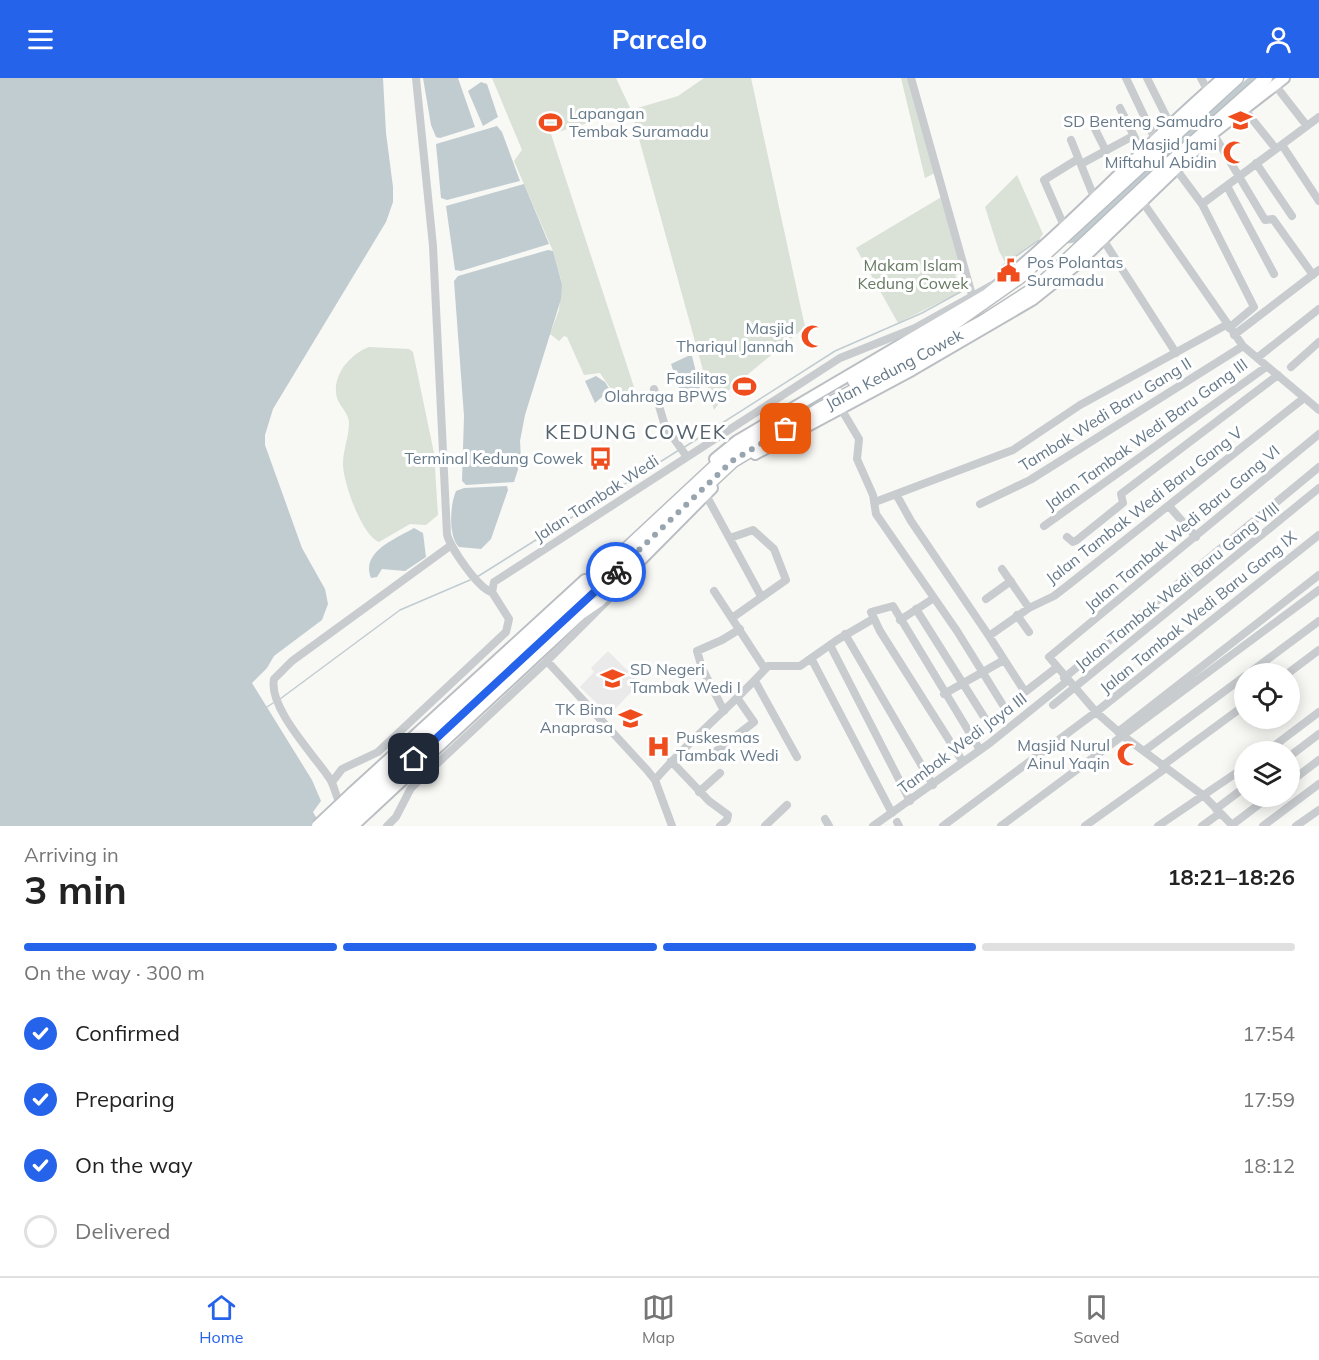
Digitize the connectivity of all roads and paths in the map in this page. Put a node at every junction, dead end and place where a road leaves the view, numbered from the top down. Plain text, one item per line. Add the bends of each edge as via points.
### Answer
1 (416, 78) edge
2 (911, 78) edge
3 (1126, 78) edge
4 (1147, 78) edge
5 (1201, 78) edge
6 (1284, 78) edge
7 (1270, 82) edge
8 (1237, 84) edge
9 (1208, 91) junction
10 (1120, 108) dead end
11 (1245, 109) junction
12 (1319, 117) edge
13 (1170, 124) junction
14 (1093, 125) dead end
15 (1307, 126) junction
16 (1213, 133) junction
17 (1133, 136) junction
18 (1155, 139) junction
19 (1071, 141) dead end
20 (1279, 147) junction
21 (1106, 151) junction
22 (1143, 155) junction
23 (1080, 162) junction
24 (1256, 164) junction
25 (1173, 165) junction
26 (1239, 176) junction
27 (1227, 186) junction
28 (1094, 197) junction
29 (1142, 201) junction
30 (1319, 201) edge
31 (1202, 204) junction
32 (1292, 216) dead end
33 (1057, 237) junction
34 (1102, 238) junction
35 (1316, 272) edge
36 (1274, 274) dead end
37 (1006, 278) junction
38 (972, 295) junction
39 (1319, 309) edge
40 (1231, 330) junction
41 (917, 332) junction
42 (953, 337) junction
43 (1319, 342) edge
44 (1243, 346) junction
45 (948, 350) junction
46 (1176, 353) junction
47 (1257, 358) junction
48 (826, 367) junction
49 (1266, 367) junction
50 (1291, 367) dead end
51 (1278, 375) junction
52 (837, 383) junction
53 (654, 389) dead end
54 (1304, 398) junction
55 (840, 407) junction
56 (1319, 410) edge
57 (1319, 434) edge
58 (683, 452) junction
59 (1319, 467) edge
60 (1319, 488) edge
61 (896, 494) junction
62 (706, 495) junction
63 (875, 502) junction
64 (980, 504) dead end
65 (1168, 506) junction
66 (1044, 526) dead end
67 (1319, 535) edge
68 (1067, 537) dead end
69 (1196, 537) junction
70 (730, 538) junction
71 (450, 546) junction
72 (1002, 569) dead end
73 (633, 570) junction
74 (1319, 575) edge
75 (1011, 581) junction
76 (1319, 590) edge
77 (714, 591) dead end
78 (492, 592) junction
79 (761, 596) junction
80 (934, 598) junction
81 (986, 599) dead end
82 (1029, 608) junction
83 (916, 609) junction
84 (1017, 615) junction
85 (732, 618) junction
86 (873, 619) junction
87 (900, 620) junction
88 (1319, 621) edge
89 (740, 629) junction
90 (1029, 632) dead end
91 (845, 634) junction
92 (989, 636) junction
93 (830, 645) junction
94 (1319, 650) edge
95 (811, 658) junction
96 (1004, 660) junction
97 (547, 661) junction
98 (1263, 663) edge
99 (1300, 664) edge
100 (1056, 668) junction
101 (765, 669) junction
102 (982, 673) junction
103 (1066, 680) junction
104 (755, 681) junction
105 (962, 683) junction
106 (1234, 685) edge
107 (1075, 690) junction
108 (944, 694) junction
109 (738, 699) junction
110 (1053, 705) dead end
111 (1006, 710) dead end
112 (724, 711) junction
113 (1096, 712) junction
114 (1319, 712) edge
115 (1234, 713) edge
116 (991, 728) dead end
117 (1120, 734) junction
118 (1319, 734) edge
119 (1281, 741) edge
120 (1300, 748) edge
121 (980, 750) junction
122 (1144, 751) junction
123 (710, 756) dead end
124 (797, 757) dead end
125 (1319, 760) edge
126 (671, 761) junction
127 (963, 762) junction
128 (1164, 767) junction
129 (720, 773) dead end
130 (1300, 774) edge
131 (1234, 775) edge
132 (655, 780) junction
133 (332, 782) junction
134 (1319, 784) edge
135 (933, 785) junction
136 (699, 792) junction
137 (1204, 796) junction
138 (337, 797) junction
139 (1234, 797) edge
140 (910, 801) junction
141 (361, 802) junction
142 (787, 805) dead end
143 (1256, 807) edge
144 (1319, 810) edge
145 (1218, 811) junction
146 (892, 813) junction
147 (317, 826) edge
148 (329, 826) edge
149 (342, 826) edge
150 (353, 826) edge
151 (360, 826) edge
152 (366, 826) edge
153 (387, 826) edge
154 (672, 826) edge
155 (720, 826) edge
156 (765, 826) edge
157 (873, 826) edge
158 (943, 826) edge
159 (1001, 826) edge
160 (1085, 826) edge
161 (1158, 826) edge
162 (1202, 826) edge
163 (1232, 826) edge
164 (1263, 826) edge
165 (1296, 826) edge

1 - 71 street via 433,246
2 - 38 street
3 - 18 street
4 - 13 street
5 - 9 street
6 - 7 main road, Jalan Kedung Cowek
7 - 8 highway, Jalan Kedung Cowek
7 - 11 main road, Jalan Kedung Cowek
7 - 15 street
8 - 9 main road, Jalan Kedung Cowek
8 - 22 highway, Jalan Kedung Cowek
8 - 25 highway, Jalan Kedung Cowek
9 - 13 main road, Jalan Kedung Cowek
10 - 17 street
11 - 16 main road, Jalan Kedung Cowek
11 - 20 street
12 - 15 street
13 - 18 main road, Jalan Kedung Cowek
14 - 21 street
15 - 20 street
16 - 25 main road, Jalan Kedung Cowek
16 - 26 street
17 - 21 street
17 - 22 street
18 - 22 main road, Jalan Kedung Cowek
19 - 23 street
20 - 24 street
20 - 30 street
21 - 23 street
22 - 28 main road, Jalan Kedung Cowek
22 - 33 highway, Jalan Kedung Cowek
23 - 28 street
23 - 33 street via 1044,180
24 - 26 street
24 - 32 street
25 - 29 main road, Jalan Kedung Cowek
25 - 31 street
25 - 42 highway, Jalan Kedung Cowek via 1041,284
26 - 27 street
26 - 35 street via 1265,220 1273,219
27 - 31 street
27 - 36 street
28 - 33 main road, Jalan Kedung Cowek
29 - 34 main road, Jalan Kedung Cowek
29 - 40 street
31 - 40 street via 1254,308
33 - 37 main road, Jalan Kedung Cowek
33 - 141 highway, Jalan Kedung Cowek via 1020,277 967,316 731,451
34 - 45 main road, Jalan Kedung Cowek via 1032,300
34 - 46 street
35 - 40 street
37 - 38 street, Jalan Tambak Wedi
37 - 41 main road, Jalan Kedung Cowek via 973,304
38 - 41 street, Jalan Tambak Wedi
39 - 47 street
40 - 44 street
40 - 46 street
41 - 48 street, Jalan Tambak Wedi via 840,358
41 - 52 main road, Jalan Kedung Cowek
42 - 45 highway
42 - 141 highway, Jalan Kedung Cowek via 822,407 732,461
43 - 50 street
44 - 47 street
44 - 64 street, Tambak Wedi Baru Gang II via 1030,480
45 - 55 main road, Jalan Kedung Cowek
46 - 61 street via 1080,405 1013,450
47 - 49 street
48 - 52 street
48 - 58 street, Jalan Tambak Wedi
49 - 51 street
49 - 66 street, Jalan Tambak Wedi Baru Gang III
51 - 54 street
51 - 68 street via 1121,494 1123,503 1075,542
52 - 141 main road, Jalan Kedung Cowek via 721,453
53 - 58 street via 665,426
54 - 56 street
54 - 65 street, Jalan Tambak Wedi Baru Gang V
55 - 62 main road, Jalan Kedung Cowek via 744,460
55 - 63 street via 859,439 857,459
57 - 69 street, Jalan Tambak Wedi Baru Gang VI
58 - 78 street, Jalan Tambak Wedi via 494,582
59 - 103 street, Tambak Wedi Jaya III
60 - 107 street, Jalan Tambak Wedi Baru Gang VIII
61 - 63 street
61 - 92 street
62 - 70 street
62 - 73 main road, Jalan Kedung Cowek
63 - 80 street via 878,518
65 - 69 street
65 - 82 street, Jalan Tambak Wedi Baru Gang V via 1054,596
67 - 113 street, Jalan Tambak Wedi Baru Gang IX
69 - 100 street, Jalan Tambak Wedi Baru Gang VI via 1049,657
70 - 79 street
70 - 79 street via 751,530 774,549 786,580
71 - 78 street via 486,591
71 - 133 street via 292,661 274,679 274,696
72 - 75 street
73 - 97 street
73 - 141 main road, Jalan Kedung Cowek
74 - 117 street
75 - 81 street
75 - 82 street
76 - 117 street
77 - 85 street
78 - 133 street via 509,619 506,632 383,747 342,769
79 - 85 street
80 - 83 street
80 - 102 street
82 - 84 street, Jalan Tambak Wedi Baru Gang V
83 - 87 street
83 - 105 street
84 - 90 street
84 - 92 street, Jalan Tambak Wedi Baru Gang V
85 - 89 street
86 - 87 street via 871,612 892,606
86 - 91 street
86 - 127 street
87 - 108 street
88 - 98 street
89 - 101 street
89 - 112 street via 697,651
91 - 93 street
91 - 135 street
92 - 96 street
93 - 95 street
93 - 140 street
94 - 99 street
95 - 101 street via 798,667 772,664
95 - 146 street
96 - 100 street via 1026,692
96 - 102 street
97 - 132 street
97 - 153 street via 411,788
100 - 103 street
101 - 104 street
102 - 105 street
102 - 111 street
103 - 107 street
103 - 121 street, Tambak Wedi Jaya III
104 - 109 street
104 - 124 street
105 - 108 street
105 - 116 street
106 - 122 street
107 - 110 street, Jalan Tambak Wedi Baru Gang VIII
107 - 113 street
108 - 121 street
109 - 112 street
109 - 123 street via 754,722
112 - 126 street
113 - 117 street
113 - 158 street, Jalan Tambak Wedi Baru Gang IX
114 - 119 street
115 - 128 street
117 - 122 street
117 - 159 street
118 - 120 street
121 - 127 street, Tambak Wedi Jaya III
122 - 128 street
125 - 130 street
126 - 132 street
126 - 136 street
127 - 135 street, Tambak Wedi Jaya III
128 - 137 street
128 - 160 street
129 - 136 street
131 - 137 street
132 - 154 street
133 - 138 street
134 - 164 street
135 - 140 street, Tambak Wedi Jaya III
136 - 155 street via 728,815
137 - 145 street
137 - 161 street
138 - 151 street
138 - 152 street
139 - 145 street
140 - 146 street, Tambak Wedi Jaya III
141 - 147 main road, bridge
141 - 148 highway, bridge
141 - 149 highway, bridge
141 - 150 main road, bridge
142 - 156 street
143 - 163 street
144 - 165 street
145 - 162 street
145 - 163 street
146 - 157 street, Tambak Wedi Jaya III

